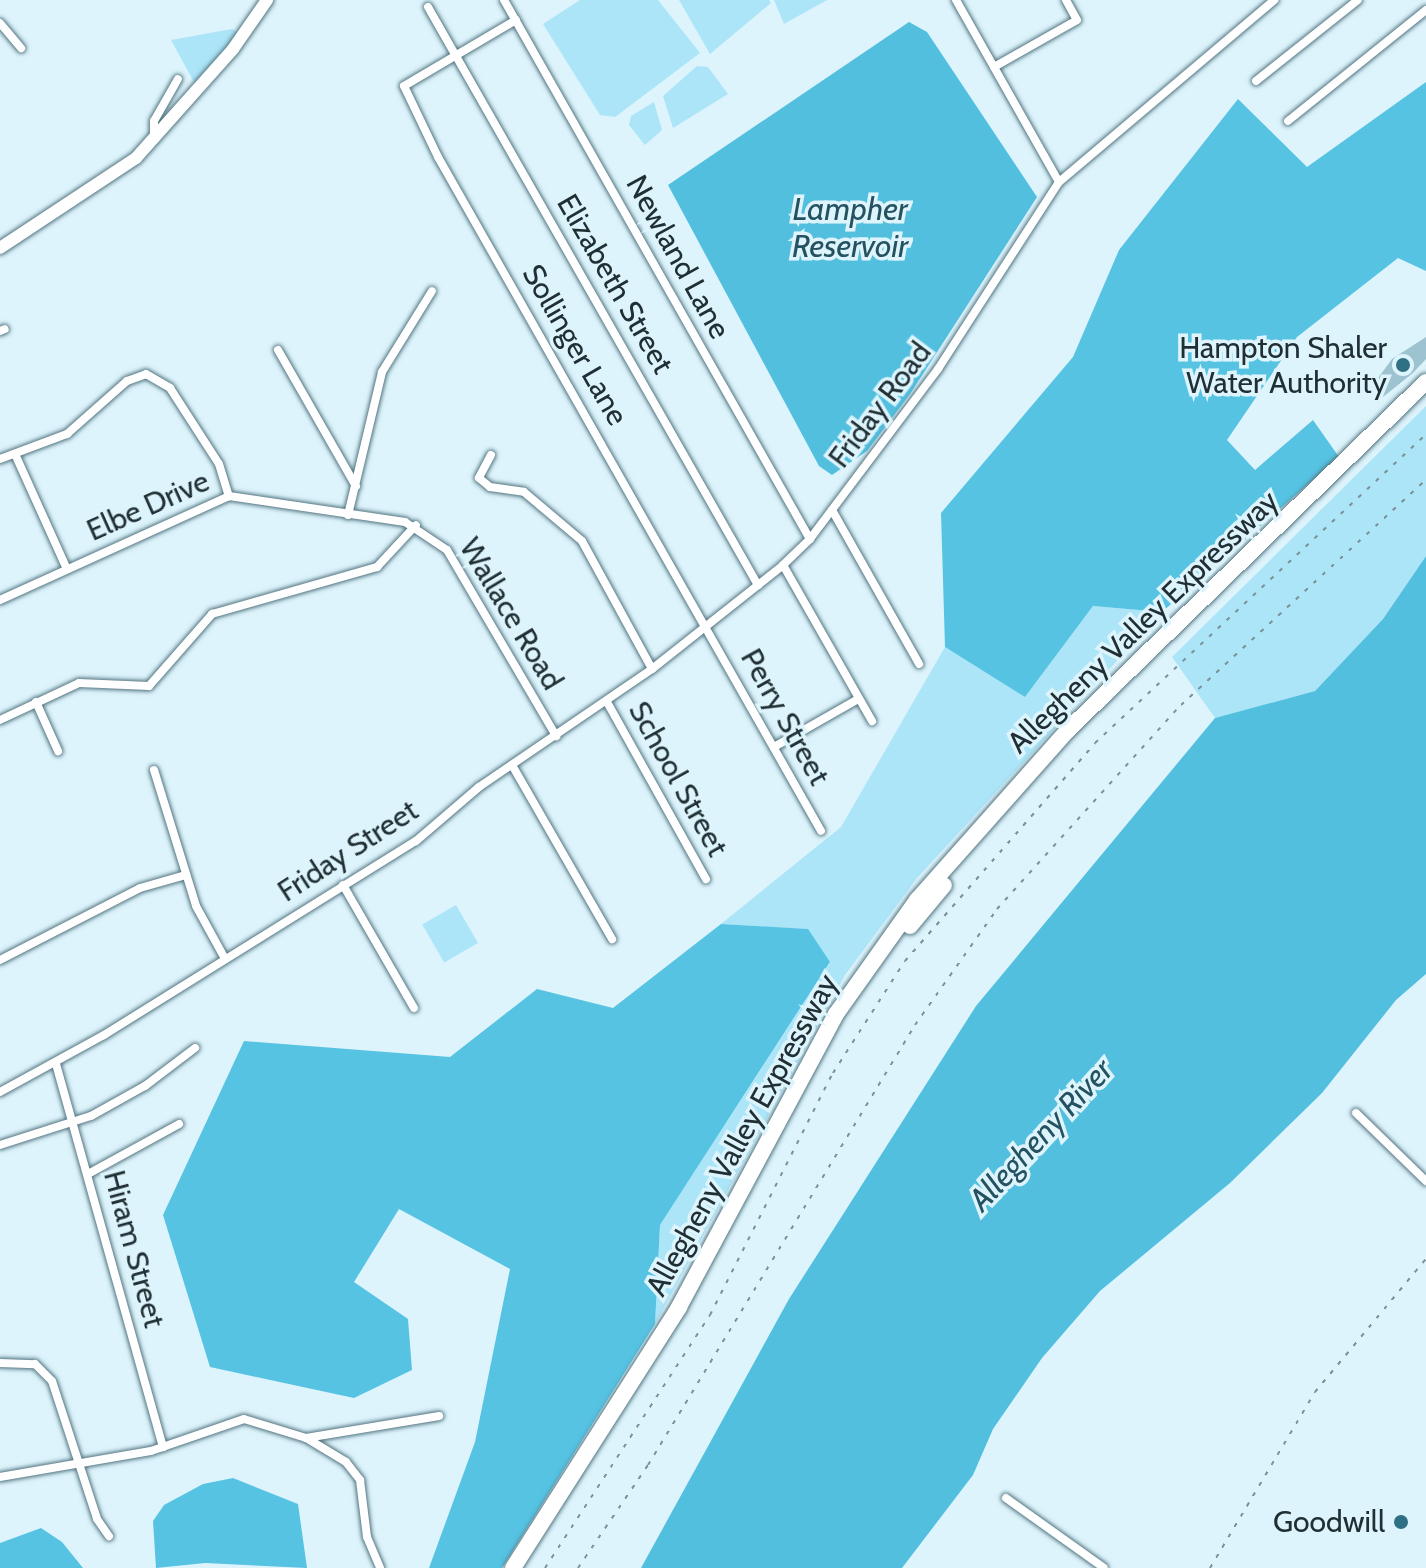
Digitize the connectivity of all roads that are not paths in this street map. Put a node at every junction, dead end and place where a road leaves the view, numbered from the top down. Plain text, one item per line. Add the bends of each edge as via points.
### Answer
1 (267, 0) edge
2 (504, 0) edge
3 (956, 0) edge
4 (1066, 0) edge
5 (1274, 0) edge
6 (1358, 0) edge
7 (428, 7) dead end
8 (1426, 10) edge
9 (516, 20) junction
10 (0, 23) edge
11 (21, 48) dead end
12 (456, 55) junction
13 (994, 67) junction
14 (178, 79) dead end
15 (1256, 81) dead end
16 (1288, 121) dead end
17 (155, 141) junction
18 (1059, 182) junction
19 (0, 248) edge
20 (432, 291) dead end
21 (278, 350) dead end
22 (1426, 382) edge
23 (1426, 397) edge
24 (15, 454) junction
25 (491, 455) dead end
26 (0, 459) edge
27 (356, 486) junction
28 (229, 496) junction
29 (832, 510) junction
30 (348, 515) junction
31 (416, 525) junction
32 (810, 539) junction
33 (783, 565) junction
34 (67, 569) junction
35 (758, 585) junction
36 (0, 600) edge
37 (706, 627) junction
38 (919, 664) dead end
39 (652, 669) junction
40 (858, 699) junction
41 (36, 702) junction
42 (607, 702) junction
43 (0, 720) edge
44 (872, 721) dead end
45 (556, 736) junction
46 (774, 747) junction
47 (58, 751) dead end
48 (512, 765) junction
49 (154, 770) dead end
50 (821, 831) dead end
51 (186, 875) junction
52 (706, 879) dead end
53 (343, 885) junction
54 (612, 939) dead end
55 (224, 957) junction
56 (0, 960) edge
57 (414, 1008) dead end
58 (195, 1048) dead end
59 (56, 1064) junction
60 (0, 1092) edge
61 (1356, 1113) dead end
62 (76, 1122) junction
63 (179, 1124) dead end
64 (0, 1145) edge
65 (88, 1174) junction
66 (1426, 1181) edge
67 (0, 1363) edge
68 (439, 1416) dead end
69 (306, 1438) junction
70 (163, 1447) junction
71 (79, 1463) junction
72 (0, 1477) edge
73 (1006, 1498) dead end
74 (109, 1536) dead end
75 (380, 1568) edge
76 (513, 1568) edge
77 (525, 1568) edge
78 (1104, 1568) edge

1 - 17 street
2 - 9 street, Newland Lane
3 - 13 street
4 - 13 street via 1077,20
5 - 18 street, Friday Road
6 - 15 street
7 - 12 street, Elizabeth Street
8 - 16 street
9 - 12 street
9 - 32 street, Newland Lane
10 - 11 street
12 - 35 street, Elizabeth Street
12 - 37 street, Sollinger Lane via 404,86
13 - 18 street
14 - 17 street via 154,121
17 - 19 street
18 - 29 street, Friday Road via 938,369
20 - 27 street via 382,372
21 - 27 street
22 - 76 highway, Allegheny Valley Expressway via 1077,721 917,900 836,1014 679,1307
23 - 77 highway, Allegheny Valley Expressway via 1118,693 912,925 833,1038 702,1290
24 - 26 street
24 - 28 street via 67,434 127,381 154,375 170,388 219,464
24 - 34 street
25 - 39 street via 479,478 490,487 524,492 582,541
27 - 30 street
28 - 30 street, Elbe Drive
28 - 34 street, Elbe Drive
29 - 32 street, Friday Road
29 - 38 street
30 - 31 street, Elbe Drive
31 - 41 street via 377,567 212,614 149,686 79,683
31 - 45 street, Wallace Road via 447,550 473,589
32 - 33 street, Friday Road
33 - 35 street, Friday Road
33 - 40 street
34 - 36 street, Elbe Drive
35 - 37 street, Friday Road
37 - 39 street, Friday Street
37 - 46 street, Perry Street
39 - 42 street, Friday Street
40 - 44 street
40 - 46 street
41 - 43 street
41 - 47 street
42 - 45 street, Friday Street
42 - 52 street, School Street
45 - 48 street, Friday Street
46 - 50 street, Perry Street
48 - 53 street, Friday Street via 416,841
48 - 54 street
49 - 51 street
51 - 55 street
51 - 56 street via 140,888
53 - 55 street, Friday Street
53 - 57 street
55 - 59 street, Friday Street
58 - 62 street via 145,1086
59 - 60 street, Friday Street
59 - 62 street, Hiram Street
61 - 66 street
62 - 64 street
62 - 65 street, Hiram Street
63 - 65 street
65 - 70 street, Hiram Street
67 - 71 street via 24,1361 46,1372
68 - 69 street
69 - 70 street via 244,1419
69 - 75 street via 346,1462 360,1480 367,1537
70 - 71 street
71 - 72 street
71 - 74 street
73 - 78 street

